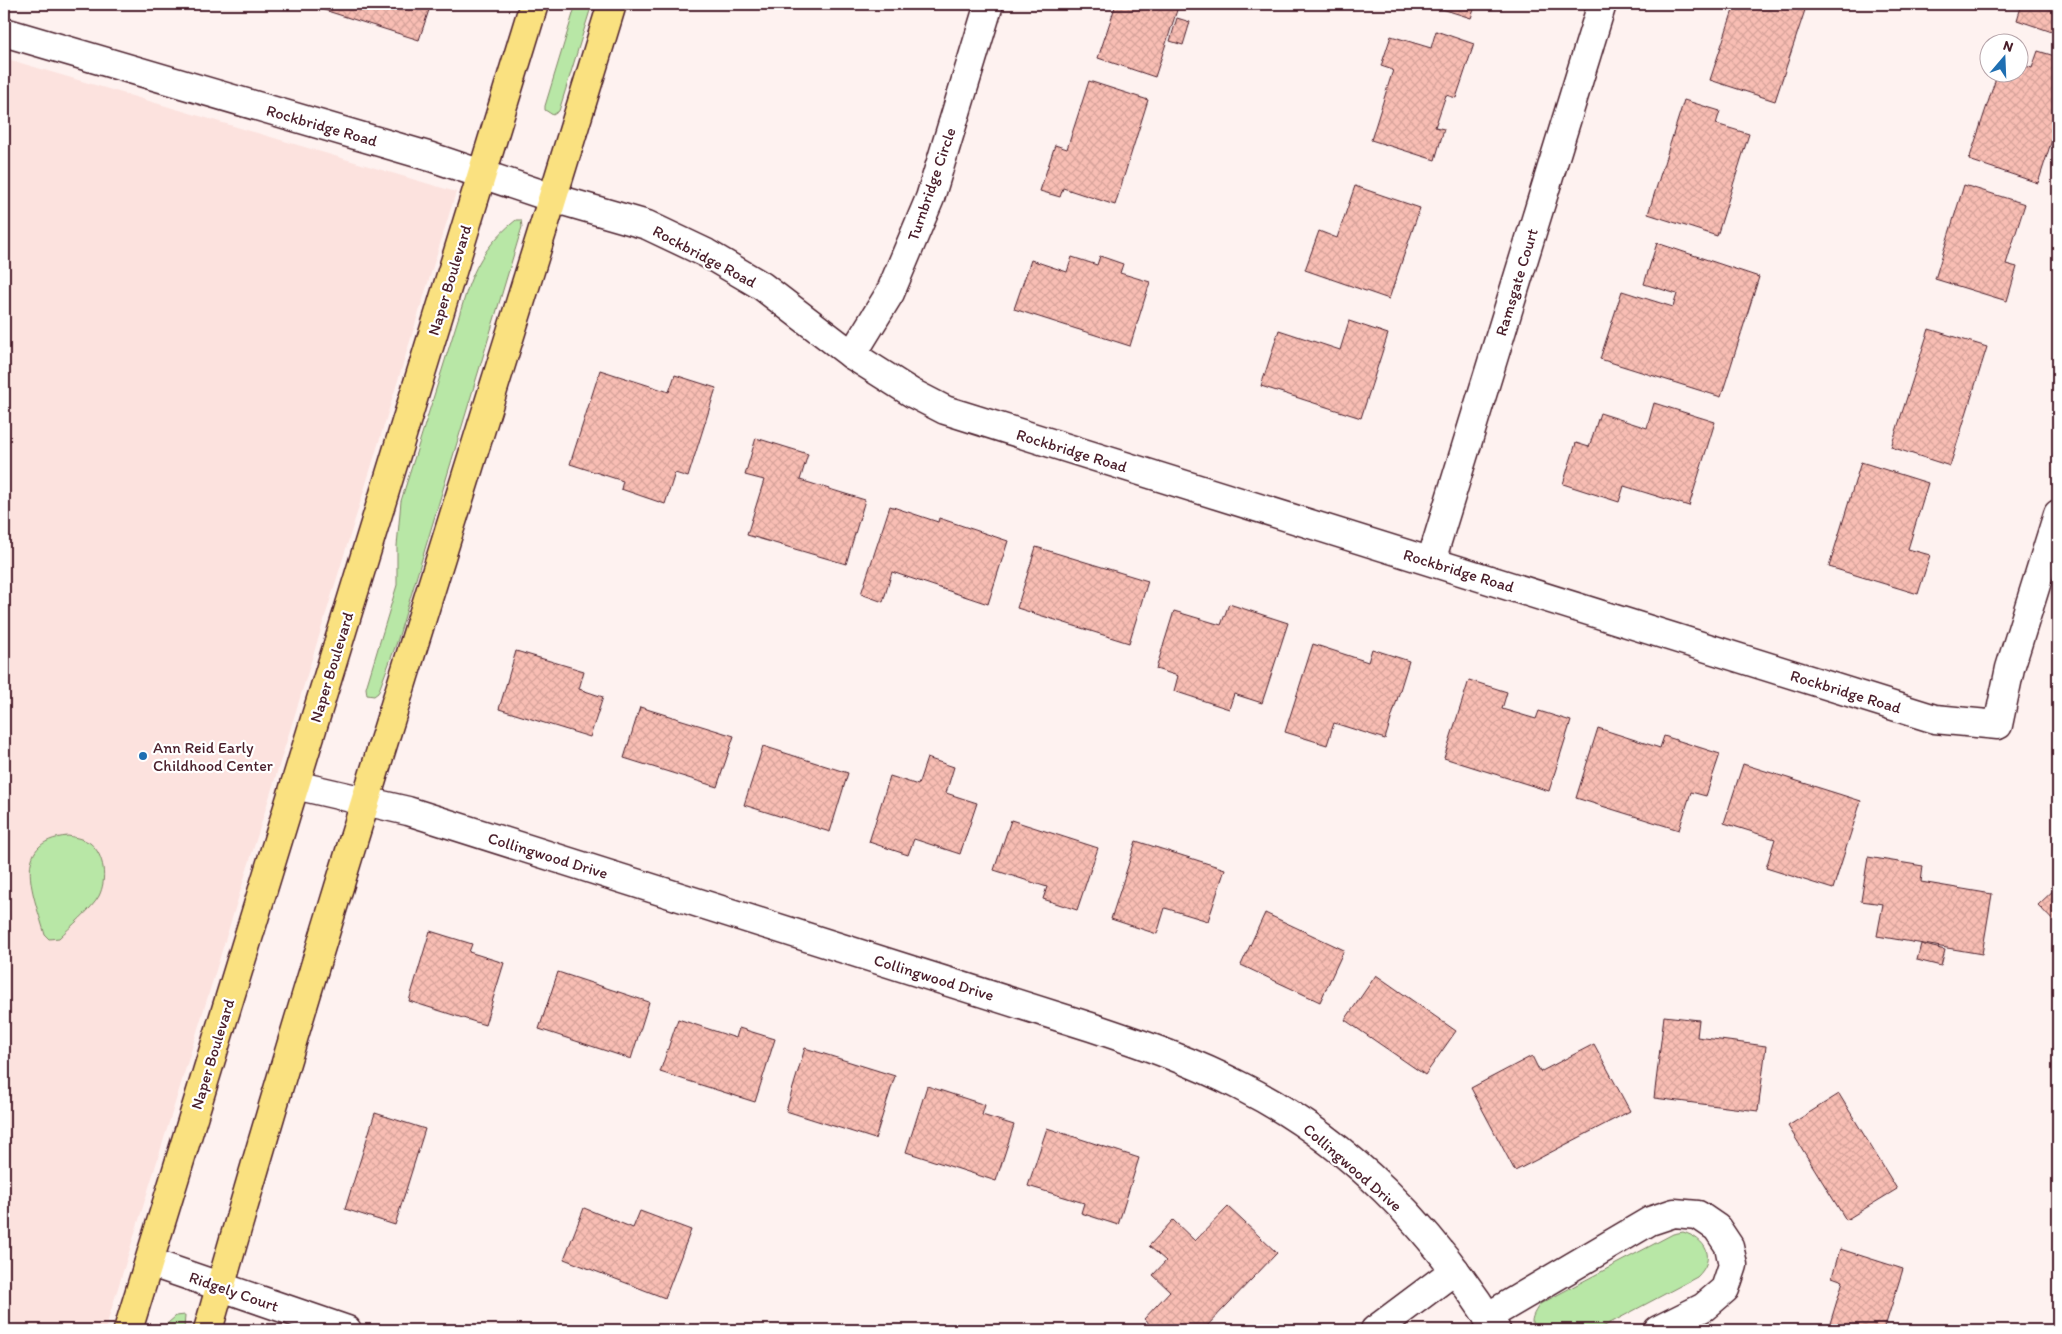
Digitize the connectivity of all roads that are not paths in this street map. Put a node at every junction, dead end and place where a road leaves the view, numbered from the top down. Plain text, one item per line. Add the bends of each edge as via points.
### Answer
1 (534, 4) edge
2 (612, 4) edge
3 (989, 4) edge
4 (1602, 4) edge
5 (4, 32) edge
6 (482, 174) junction
7 (553, 198) junction
8 (852, 355) junction
9 (2058, 514) edge
10 (2054, 544) edge
11 (1431, 561) junction
12 (295, 785) junction
13 (366, 801) junction
14 (149, 1262) junction
15 (1455, 1270) junction
16 (220, 1286) junction
17 (1492, 1324) edge
18 (128, 1330) edge
19 (208, 1330) edge
20 (347, 1330) edge
21 (1375, 1330) edge
22 (1658, 1330) edge

1 - 6 main road, Naper Boulevard
2 - 7 main road
3 - 8 street, Turnbridge Circle via 930,198 890,292
4 - 11 street, Ramsgate Court
5 - 6 street, Rockbridge Road
6 - 7 street, Rockbridge Road
6 - 12 main road, Naper Boulevard
7 - 8 street, Rockbridge Road via 647,224 706,253 762,286
7 - 13 main road
8 - 11 street, Rockbridge Road via 945,410
9 - 10 street
10 - 11 street, Rockbridge Road via 2010,668 1998,725 1935,719
12 - 13 street, Collingwood Drive
12 - 14 main road, Naper Boulevard
13 - 15 street, Collingwood Drive via 408,811 1168,1053 1242,1087 1330,1143 1410,1217
13 - 16 main road
14 - 16 street, Ridgely Court
14 - 18 main road, Naper Boulevard
15 - 17 street, Collingwood Drive
15 - 21 street
16 - 19 main road
16 - 20 street, Ridgely Court
17 - 22 street, Collingwood Drive via 1650,1221 1674,1213 1698,1215 1717,1228 1729,1246 1733,1265 1725,1289 1704,1307

